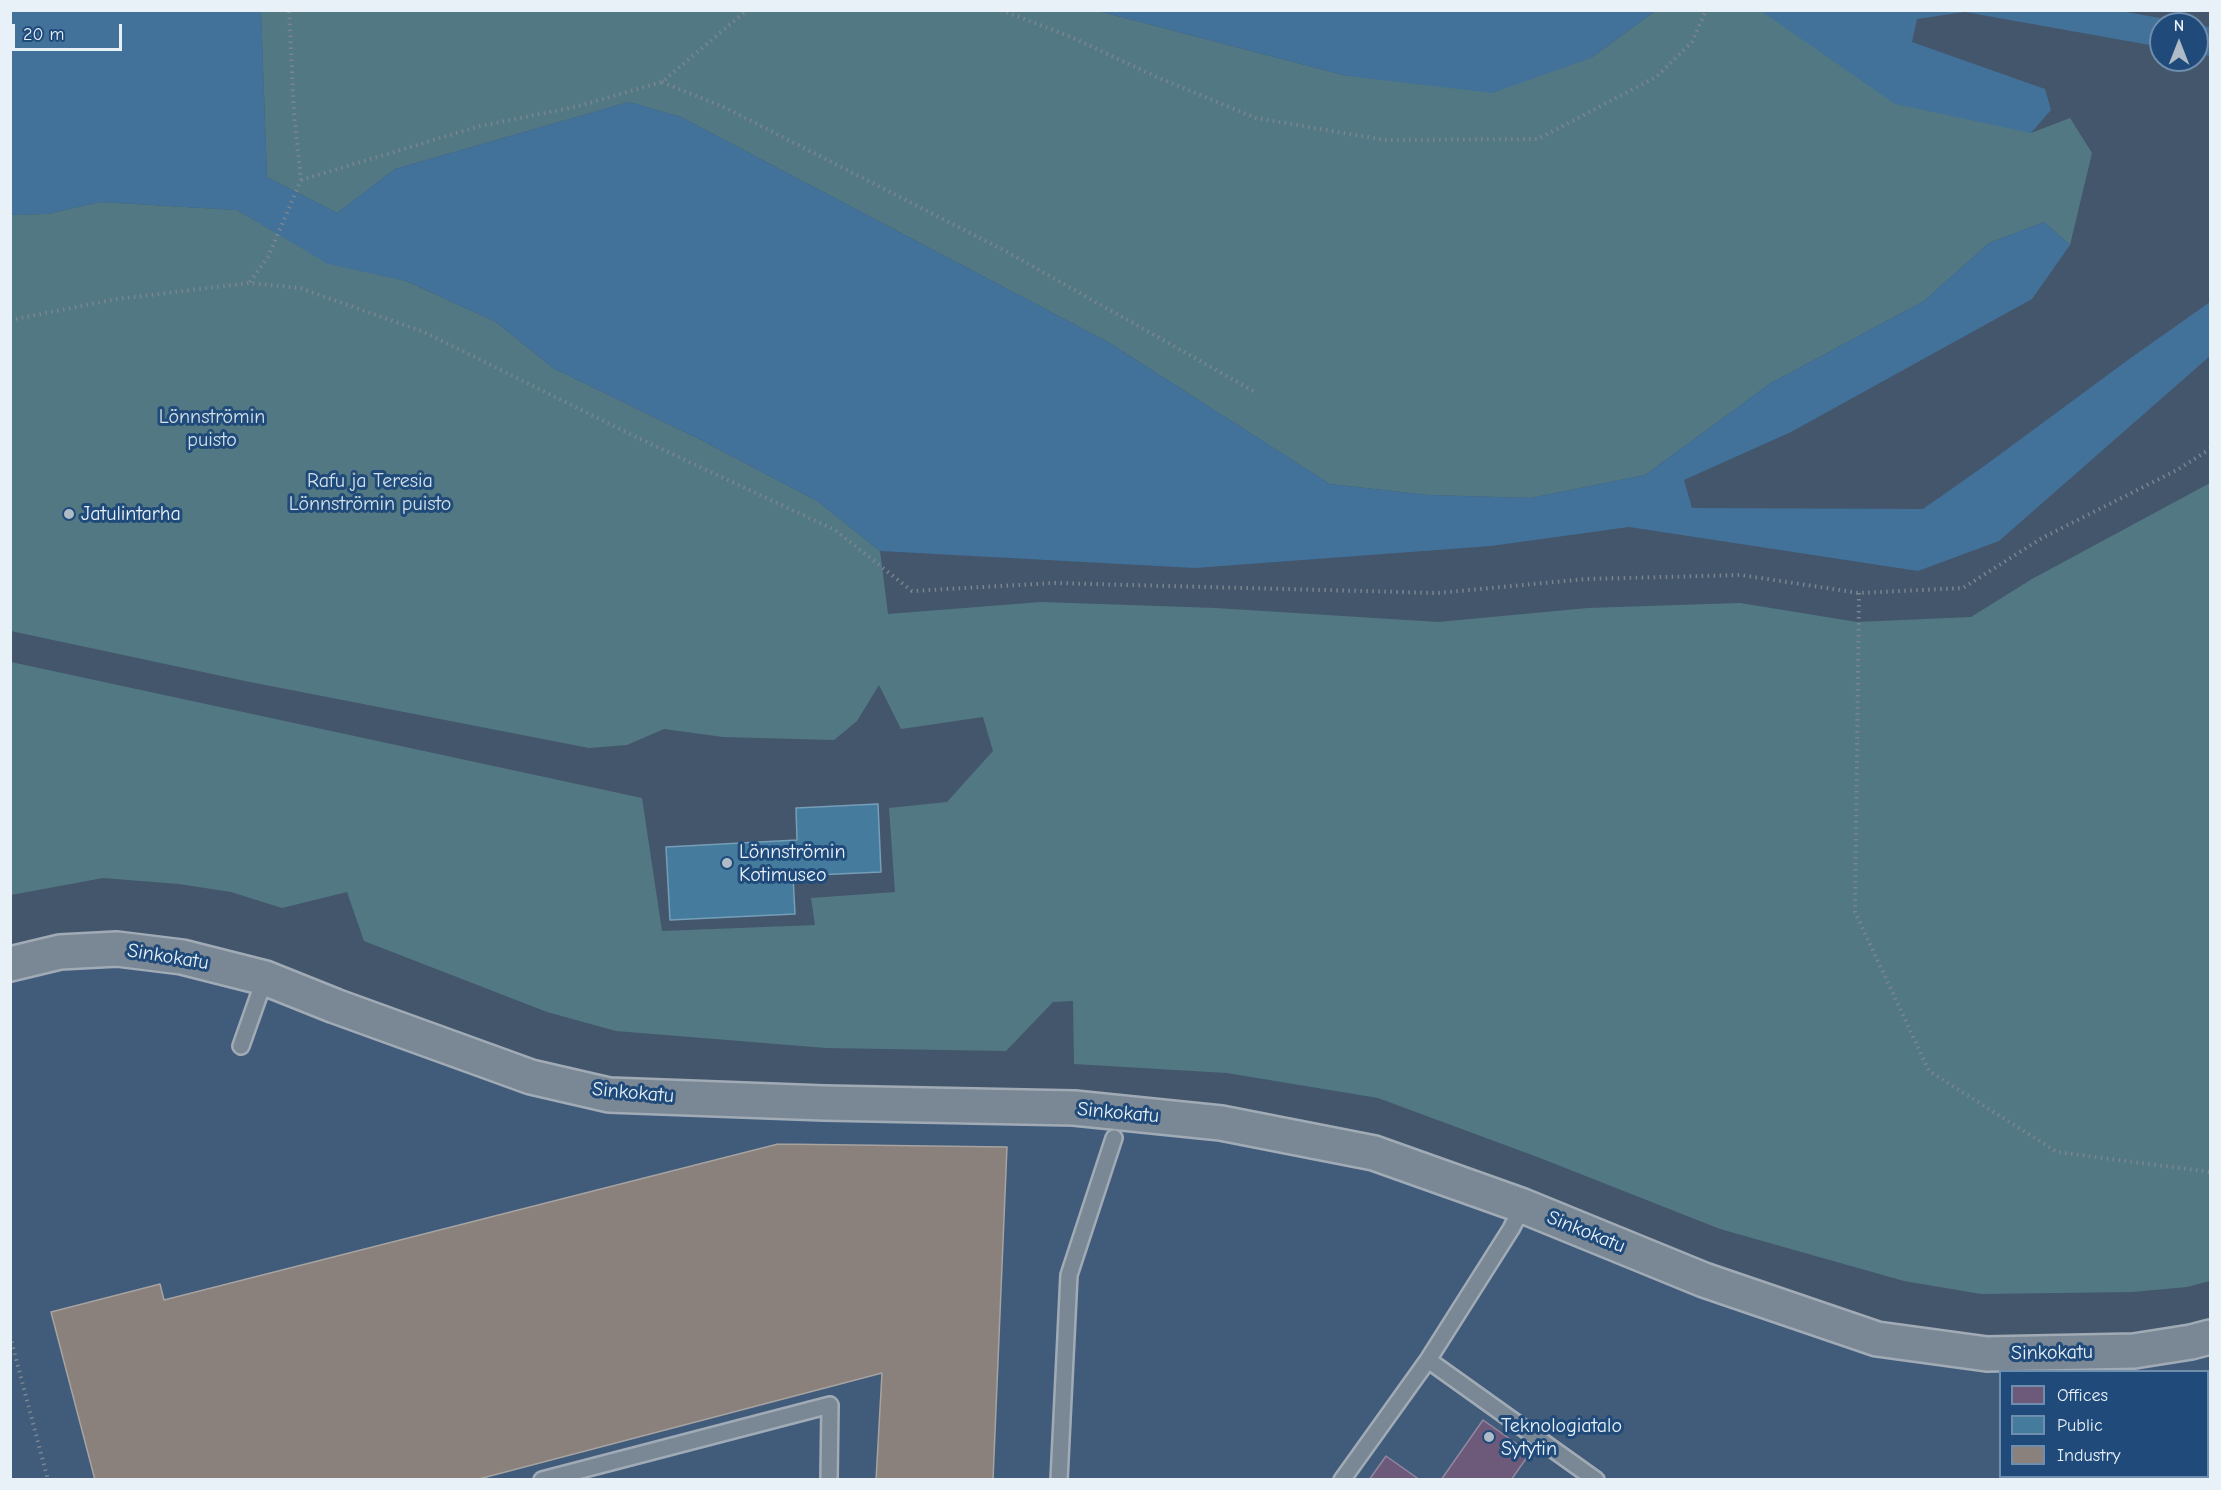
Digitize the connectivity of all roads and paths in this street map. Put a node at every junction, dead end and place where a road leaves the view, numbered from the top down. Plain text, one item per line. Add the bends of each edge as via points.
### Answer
1 (289, 10) edge
2 (747, 10) edge
3 (1001, 10) edge
4 (1706, 10) edge
5 (662, 82) junction
6 (301, 180) junction
7 (249, 283) junction
8 (10, 320) edge
9 (1255, 392) dead end
10 (2211, 449) edge
11 (1859, 593) junction
12 (10, 964) edge
13 (265, 978) junction
14 (241, 1046) dead end
15 (1114, 1137) dead end
16 (2211, 1173) edge
17 (1522, 1206) junction
18 (10, 1336) edge
19 (2211, 1337) edge
20 (1428, 1360) junction
21 (48, 1479) edge
22 (542, 1479) edge
23 (829, 1479) edge
24 (1059, 1479) edge
25 (1342, 1479) edge
26 (1596, 1479) edge

1 - 6 path
2 - 5 path
3 - 4 path via 1256,118 1385,140 1538,139 1656,77 1692,42
5 - 6 path via 575,107 480,126
5 - 9 path via 726,108 1009,253
6 - 7 path via 268,257
7 - 8 path via 117,299
7 - 11 path via 300,288 424,332 835,530 912,591 1054,584 1438,593 1586,579 1741,575
10 - 11 path via 2042,538 1963,588
11 - 16 path via 1855,912 1929,1071 2057,1152
12 - 13 main road, Sinkokatu via 60,952 117,949 182,957
13 - 14 lane
13 - 17 main road, Sinkokatu via 531,1077 609,1095 1074,1108 1221,1123 1374,1153
15 - 24 lane via 1069,1275
17 - 19 main road, Sinkokatu via 1704,1280 1877,1340 1987,1354 2134,1356
17 - 20 lane
18 - 21 path
20 - 25 lane
20 - 26 lane
22 - 23 lane via 830,1404

